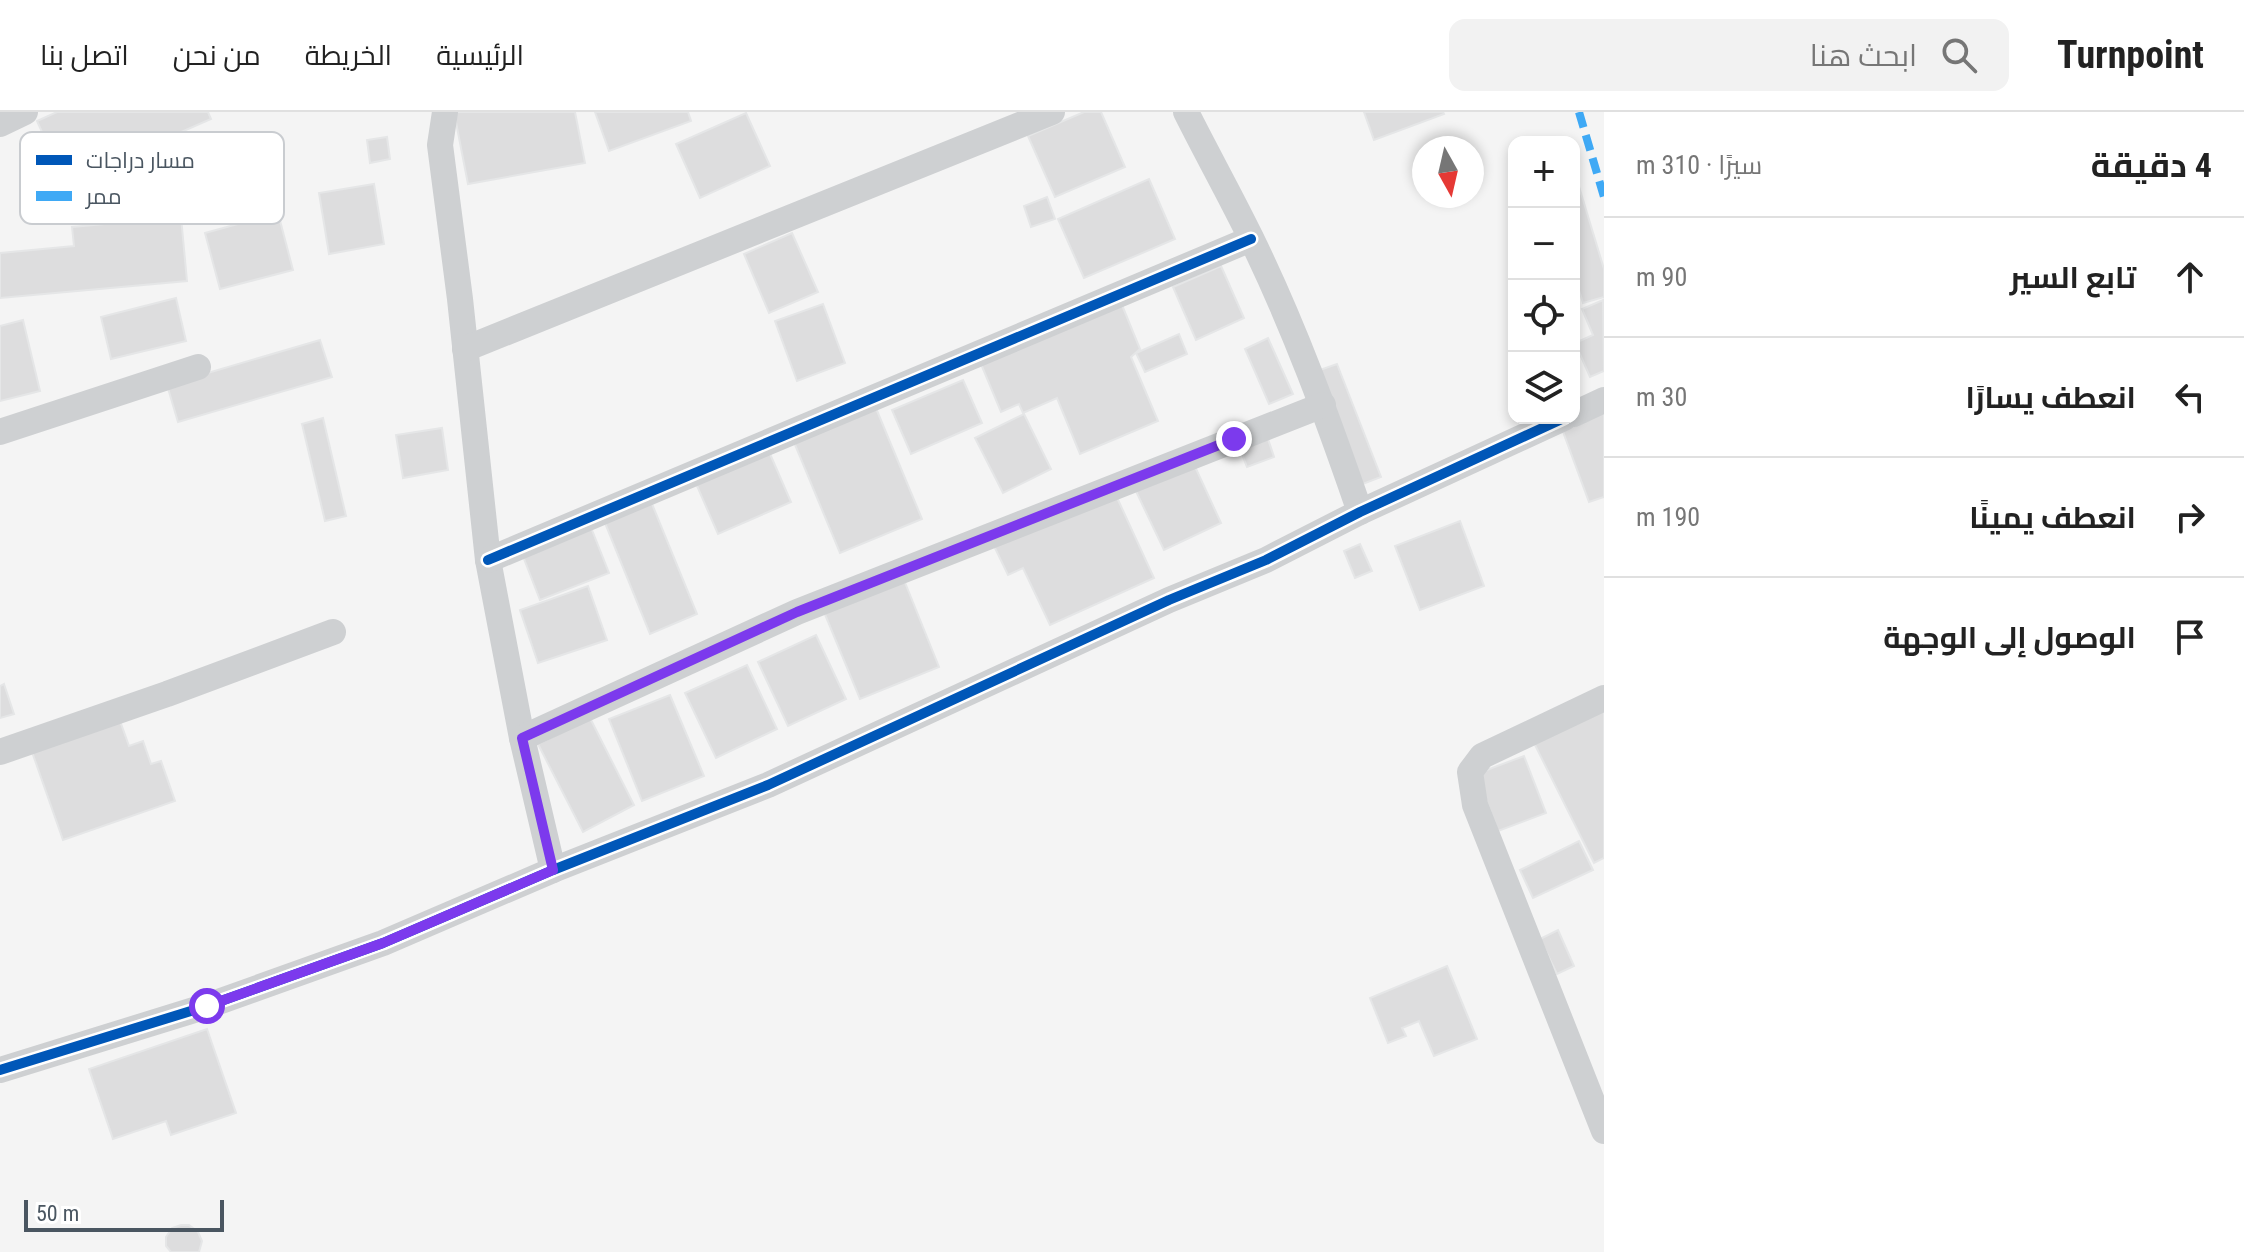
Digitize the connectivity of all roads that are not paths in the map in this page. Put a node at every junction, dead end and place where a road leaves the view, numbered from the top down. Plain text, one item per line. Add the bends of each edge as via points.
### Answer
1 (25, 112) edge
2 (445, 112) edge
3 (1052, 112) edge
4 (1186, 112) edge
5 (0, 124) edge
6 (1251, 239) junction
7 (465, 349) junction
8 (198, 367) dead end
9 (1604, 400) edge
10 (1323, 405) junction
11 (1580, 411) edge
12 (1551, 424) edge
13 (0, 432) edge
14 (1360, 512) junction
15 (488, 560) junction
16 (333, 632) dead end
17 (1604, 698) edge
18 (522, 738) junction
19 (0, 752) edge
20 (553, 870) junction
21 (0, 1070) edge
22 (1604, 1131) edge

1 - 5 street
2 - 7 street via 440,145
3 - 7 street
4 - 6 street
6 - 10 street
6 - 15 street
7 - 15 street
8 - 13 street
9 - 11 street
10 - 14 street
10 - 18 street via 797,612
12 - 14 street
14 - 20 street via 1266,560 768,785
15 - 18 street
16 - 19 street
17 - 22 street via 1482,756 1470,772 1475,805
18 - 20 street
20 - 21 street via 383,943 207,1006

